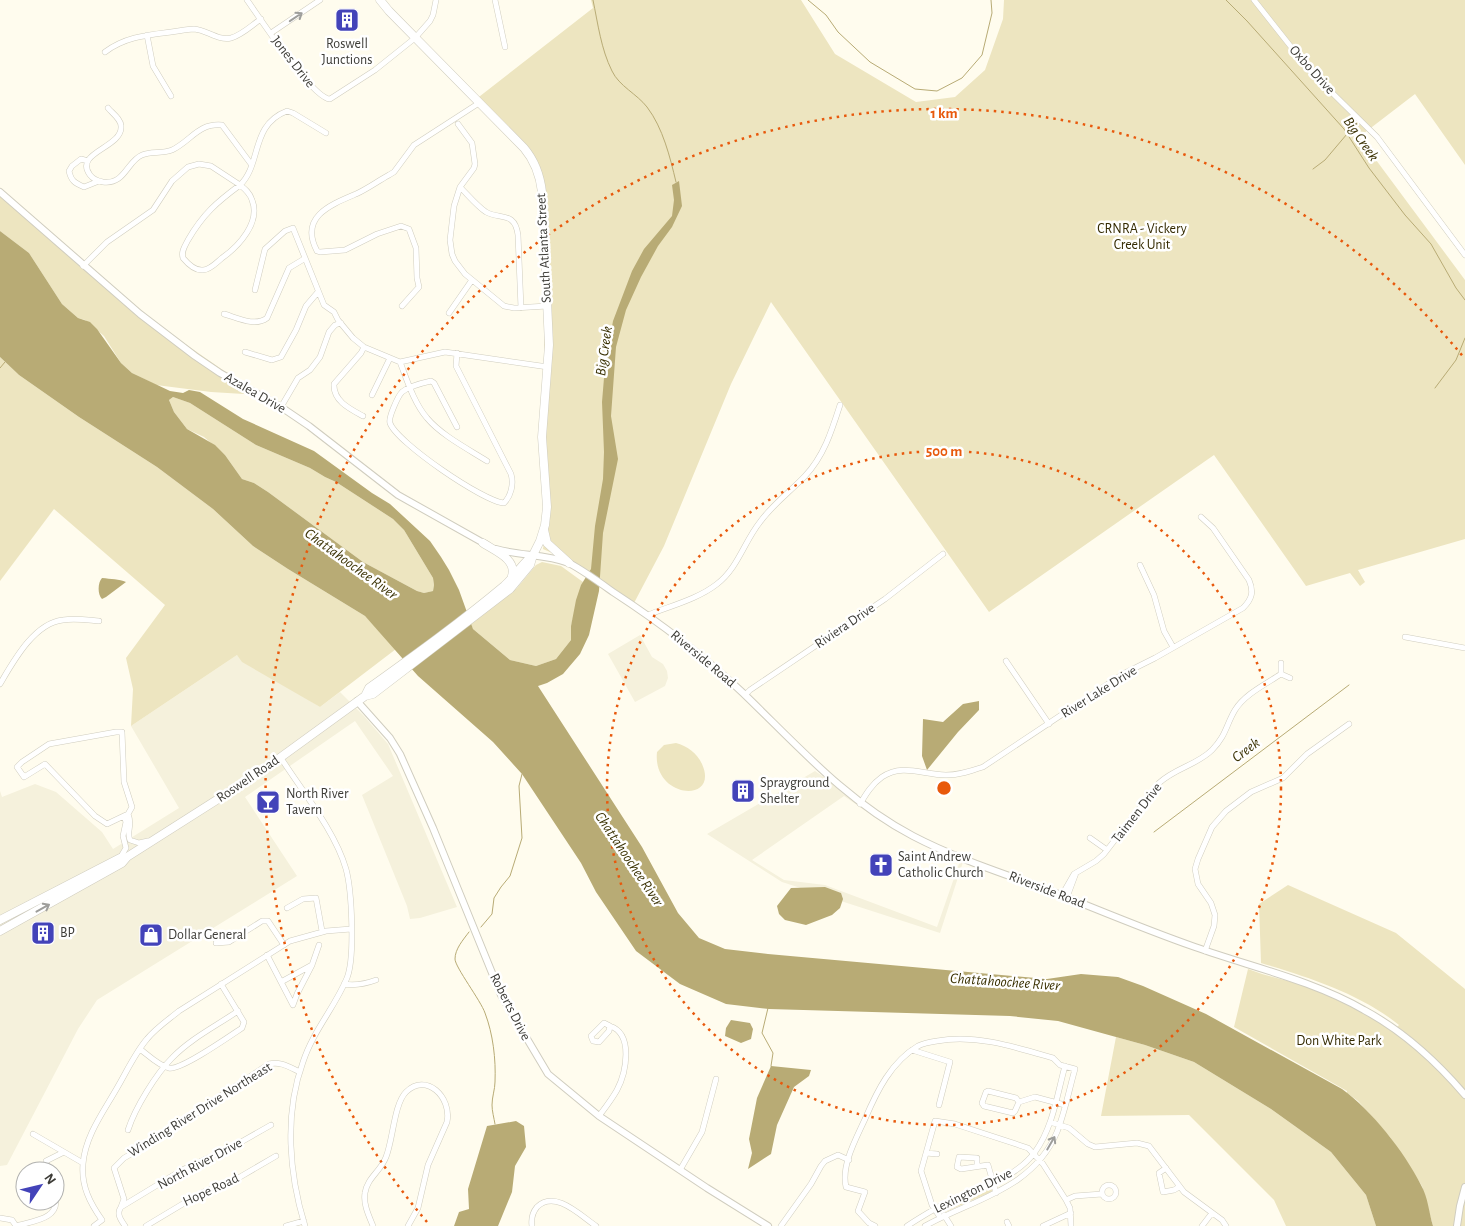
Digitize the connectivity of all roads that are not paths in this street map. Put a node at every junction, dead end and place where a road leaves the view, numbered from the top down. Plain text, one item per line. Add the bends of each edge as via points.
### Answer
1 (256, 0) edge
2 (320, 0) edge
3 (380, 0) edge
4 (436, 0) edge
5 (495, 0) edge
6 (1254, 0) edge
7 (248, 2) edge
8 (261, 19) junction
9 (270, 32) junction
10 (147, 35) junction
11 (415, 38) junction
12 (505, 47) dead end
13 (105, 52) dead end
14 (171, 96) dead end
15 (479, 103) junction
16 (108, 108) dead end
17 (458, 124) dead end
18 (326, 133) dead end
19 (88, 161) junction
20 (251, 164) junction
21 (98, 181) junction
22 (240, 185) junction
23 (460, 187) junction
24 (0, 192) edge
25 (1465, 255) edge
26 (304, 259) junction
27 (83, 266) junction
28 (472, 280) junction
29 (255, 290) dead end
30 (318, 292) junction
31 (402, 306) dead end
32 (547, 306) junction
33 (521, 308) junction
34 (449, 313) dead end
35 (224, 314) dead end
36 (341, 323) junction
37 (364, 347) junction
38 (245, 352) dead end
39 (457, 353) junction
40 (390, 358) junction
41 (400, 362) junction
42 (548, 367) junction
43 (410, 388) junction
44 (372, 395) dead end
45 (840, 405) dead end
46 (281, 407) junction
47 (363, 416) dead end
48 (457, 427) dead end
49 (487, 462) dead end
50 (1202, 517) dead end
51 (545, 525) junction
52 (483, 543) junction
53 (943, 554) dead end
54 (533, 555) junction
55 (569, 562) junction
56 (1140, 565) dead end
57 (511, 578) junction
58 (501, 592) junction
59 (648, 615) junction
60 (98, 621) dead end
61 (1405, 637) dead end
62 (1173, 647) junction
63 (1465, 648) edge
64 (1006, 661) dead end
65 (1281, 662) dead end
66 (1281, 674) junction
67 (1290, 678) dead end
68 (0, 684) edge
69 (745, 695) junction
70 (357, 702) junction
71 (1049, 724) junction
72 (1349, 724) dead end
73 (281, 758) junction
74 (860, 804) junction
75 (126, 815) junction
76 (156, 838) junction
77 (1090, 838) dead end
78 (1107, 850) junction
79 (123, 857) junction
80 (1064, 896) junction
81 (286, 908) dead end
82 (15, 913) junction
83 (0, 914) edge
84 (0, 920) edge
85 (351, 929) junction
86 (0, 932) edge
87 (322, 932) junction
88 (216, 942) dead end
89 (284, 945) junction
90 (319, 945) dead end
91 (1205, 951) junction
92 (267, 955) junction
93 (312, 965) junction
94 (376, 980) dead end
95 (281, 982) junction
96 (221, 984) junction
97 (344, 984) junction
98 (238, 1011) junction
99 (610, 1026) dead end
100 (140, 1049) junction
101 (912, 1050) junction
102 (1065, 1066) junction
103 (165, 1067) junction
104 (300, 1072) junction
105 (716, 1079) dead end
106 (1465, 1095) edge
107 (1019, 1102) junction
108 (1056, 1102) junction
109 (1065, 1104) junction
110 (939, 1105) dead end
111 (599, 1116) junction
112 (1050, 1122) junction
113 (1059, 1124) junction
114 (271, 1125) dead end
115 (128, 1130) dead end
116 (33, 1134) dead end
117 (64, 1152) junction
118 (926, 1153) junction
119 (1034, 1153) junction
120 (937, 1154) dead end
121 (276, 1156) dead end
122 (849, 1160) junction
123 (1040, 1160) junction
124 (46, 1161) edge
125 (83, 1163) junction
126 (977, 1166) dead end
127 (1166, 1168) junction
128 (680, 1170) junction
129 (994, 1183) junction
130 (1179, 1186) junction
131 (1465, 1186) edge
132 (996, 1193) junction
133 (1102, 1194) dead end
134 (1066, 1200) junction
135 (121, 1207) junction
136 (934, 1210) junction
137 (54, 1211) edge
138 (1071, 1213) junction
139 (1212, 1213) junction
140 (942, 1216) junction
141 (0, 1218) edge
142 (304, 1223) edge
143 (16, 1226) edge
144 (94, 1226) edge
145 (125, 1226) edge
146 (146, 1226) edge
147 (286, 1226) edge
148 (374, 1226) edge
149 (408, 1226) edge
150 (532, 1226) edge
151 (596, 1226) edge
152 (768, 1226) edge
153 (781, 1226) edge
154 (875, 1226) edge
155 (907, 1226) edge
156 (925, 1226) edge
157 (951, 1226) edge
158 (1043, 1226) edge
159 (1071, 1226) edge
160 (1202, 1226) edge
161 (1226, 1226) edge
162 (1457, 1226) edge

1 - 7 street
9 -> 2 street
3 - 11 main road, South Atlanta Street
4 - 11 street via 430,21
5 - 12 street
6 - 25 street, Oxbo Drive via 1312,72 1377,138
7 - 8 street
8 - 9 street
8 - 10 street via 229,38 194,29
9 - 11 street, Jones Drive via 303,77 330,100
10 - 13 street via 123,41
10 - 14 street via 153,66
11 - 15 main road, South Atlanta Street
15 - 31 street via 414,145 394,172 357,194 334,203 319,215 314,224 312,240 320,252 344,250 401,226 409,229 416,248 419,286
15 - 32 main road, South Atlanta Street via 529,154 539,175
16 - 19 street via 120,121 120,132 115,141 91,155
17 - 23 street via 472,143 475,164
18 - 20 street via 287,111 280,114 260,136
19 - 21 street via 89,174
19 - 21 street via 81,159 72,166 70,178 84,187
20 - 21 street via 222,125 211,124 172,150 137,157 119,178
20 - 22 street via 247,178
22 - 22 street via 248,192 254,206 246,234 233,250 208,268 197,270 183,258 183,249 208,210
22 - 27 street via 211,166 199,164 188,167 172,181 153,210 107,242
23 - 28 street via 452,215 450,246 459,268
23 - 33 street via 485,211 506,217 516,226
24 - 27 street, Azalea Drive
26 - 29 street via 293,228 285,231 265,248
26 - 30 street
26 - 35 street via 289,268 267,318 262,322 254,323
27 - 46 street, Azalea Drive via 195,356
28 - 33 street via 504,306
28 - 34 street
30 - 36 street via 324,305
30 - 38 street via 306,306 281,357 272,360
32 - 33 street
32 - 42 main road, South Atlanta Street
36 - 37 street
36 - 46 street via 329,332 320,357 298,378
37 - 40 street
37 - 47 street via 334,384 338,398 345,406
39 - 41 street via 445,352
39 - 42 street
39 - 43 street via 456,366 511,474 511,490 504,503 481,494 444,471 390,425 390,415 402,392
40 - 41 street
40 - 44 street
41 - 43 street
42 - 51 main road, South Atlanta Street via 542,437 547,497
43 - 48 street via 431,381 434,383
43 - 49 street via 427,418
45 - 59 street via 818,460 760,521 728,574 704,592
46 - 52 street, Azalea Drive via 398,495
50 - 62 street, River Lake Drive via 1214,528 1249,580 1252,595 1243,608
51 - 54 main road, South Atlanta Street
51 - 55 main road via 547,544
52 - 54 street, Azalea Drive via 503,551
52 - 57 main road via 511,562 514,569
53 - 69 street, Riviera Drive via 885,599
54 - 55 street, Riverside Road
54 - 57 main road, South Atlanta Street
54 - 58 main road, South Atlanta Street via 524,574
55 - 59 street, Riverside Road
56 - 62 street
57 - 58 main road, South Atlanta Street
58 - 70 main road, Roswell Road via 398,671 374,694
59 - 69 street, Riverside Road via 686,642
60 - 68 street via 52,622 20,650
61 - 63 street
62 - 71 street, River Lake Drive via 1123,674
64 - 71 street
65 - 66 street
66 - 67 street
66 - 78 street, Taimen Drive via 1240,704 1223,738 1208,754 1159,783
69 - 74 street, Riverside Road
70 - 73 main road, Roswell Road
70 - 111 street, Roberts Drive via 400,754 511,1014 548,1074
71 - 74 street, River Lake Drive via 993,762 972,771 945,775 907,770 890,773 875,783
72 - 91 street via 1307,754 1283,778 1252,792 1215,822 1195,869 1198,884 1215,915
73 - 76 main road, Roswell Road
73 - 85 street via 325,825 342,859 350,888
74 - 80 street, Riverside Road via 925,843
75 - 75 street via 132,807 124,786 122,732 49,744 17,767 24,777 45,764 106,824
75 - 76 street via 131,823 130,840 139,843
75 - 79 street
76 - 79 main road, Roswell Road
77 - 78 street
78 - 80 street, Taimen Drive via 1070,878
79 - 82 main road, Roswell Road
86 -> 79 main road, Roswell Road via 122,862
80 - 91 street, Riverside Road
81 - 87 street via 303,899 316,898
82 - 83 main road
82 - 84 main road, Roswell Road
85 - 87 street
85 - 97 street via 351,959
87 - 89 street
88 - 89 street via 229,942 268,921
89 - 92 street
90 - 93 street
91 - 106 street, Riverside Road via 1322,990 1363,1009 1415,1044
92 - 95 street
92 - 96 street
93 - 95 street
93 - 95 street via 293,1006
94 - 97 street via 354,986
96 - 98 street
96 - 100 street via 167,1020
97 - 104 street via 309,1045
98 - 103 street via 184,1048
98 - 103 street via 244,1022 242,1028 178,1068
99 - 111 street via 624,1040 625,1064 618,1088
100 - 103 street
100 - 125 street via 91,1134
101 - 102 street via 924,1043 949,1039 992,1041 1053,1058
101 - 110 street via 950,1062
101 - 122 street via 878,1088
102 - 108 street, Lexington Drive
102 - 109 street, Lexington Drive via 1075,1069
103 - 115 street via 132,1118
104 - 135 street, Winding River Drive Northeast via 282,1064 269,1064 181,1125 124,1158 114,1168 124,1199
104 - 142 street via 294,1101 292,1151
105 - 128 street via 702,1132
107 - 107 street via 1012,1113 982,1103 988,1091 1016,1098
107 - 108 street via 1035,1097
108 - 109 street
108 - 112 street, Lexington Drive
109 - 113 street, Lexington Drive
111 - 128 street, Roberts Drive
112 - 113 street
112 - 119 street, Lexington Drive
123 -> 113 street, Lexington Drive
113 - 127 street via 1095,1147 1146,1144
114 - 135 street, North River Drive via 182,1170
116 - 117 street
117 - 124 street
117 - 125 street
118 - 119 street via 935,1121 955,1124 1028,1148
118 - 120 street
118 - 136 street via 922,1171
119 - 123 street
119 - 129 street, Lexington Drive via 1011,1174
121 - 146 street, Hope Road via 240,1177 201,1193
122 - 153 street via 838,1155 823,1163
122 - 154 street via 844,1179 846,1188 865,1192 858,1211
123 - 132 street, Lexington Drive via 1021,1178
123 - 134 street
125 - 144 street via 83,1181 88,1197 102,1220
126 - 129 street via 988,1164
127 - 130 street
127 - 130 street via 1159,1173 1163,1192
128 - 152 street, Roberts Drive
129 - 132 street
129 - 136 street, Lexington Drive
130 - 139 street
131 - 162 street
132 - 140 street, Lexington Drive
133 - 134 street
134 - 138 street
135 - 145 street via 119,1215
136 - 140 street
136 - 155 street, Lexington Drive
137 - 143 street via 47,1217
138 - 158 street
138 - 159 street
139 - 160 street
139 - 161 street
140 - 156 street, Lexington Drive
140 - 157 street
141 - 143 street via 12,1220
142 - 147 street
148 - 149 street via 364,1197 367,1184 387,1156 404,1094 415,1086 428,1086 443,1096 448,1116 428,1165 418,1208
150 - 151 street via 535,1210 550,1201 562,1203

